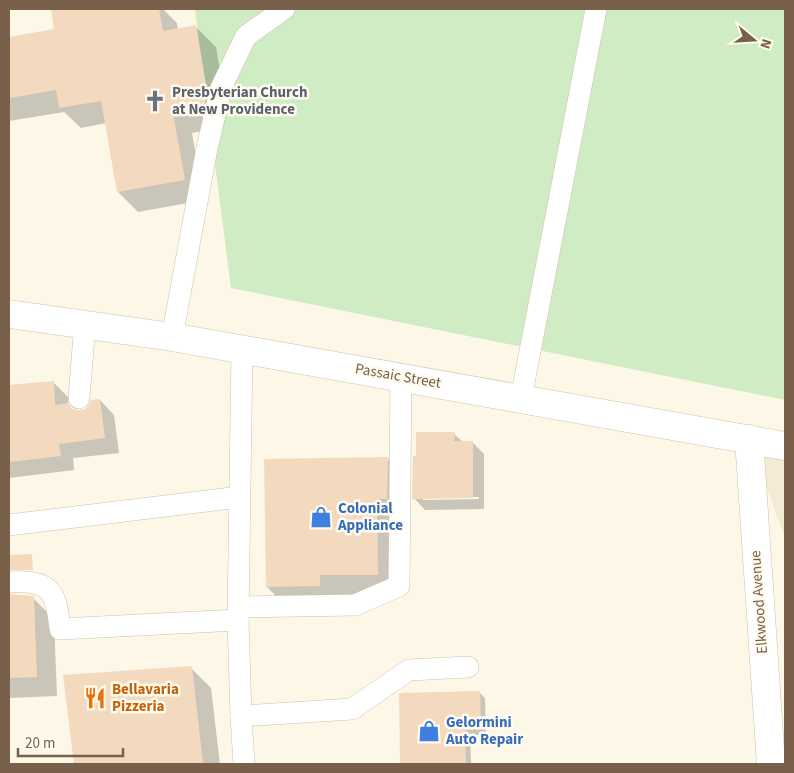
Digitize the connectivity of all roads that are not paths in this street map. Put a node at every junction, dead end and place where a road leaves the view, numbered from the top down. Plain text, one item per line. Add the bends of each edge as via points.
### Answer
1 (284, 9) edge
2 (596, 9) edge
3 (9, 314) edge
4 (85, 323) junction
5 (172, 337) junction
6 (242, 349) junction
7 (401, 377) junction
8 (79, 398) dead end
9 (520, 398) junction
10 (749, 439) junction
11 (785, 446) edge
12 (240, 497) junction
13 (9, 525) edge
14 (9, 582) edge
15 (239, 613) junction
16 (468, 667) dead end
17 (241, 716) junction
18 (244, 764) edge
19 (771, 764) edge

1 - 5 lane via 246,36 221,88
2 - 9 lane
3 - 4 main road, Passaic Street
4 - 5 main road, Passaic Street
4 - 8 lane
5 - 6 main road, Passaic Street
6 - 7 main road, Passaic Street
6 - 12 lane
7 - 9 main road, Passaic Street
7 - 15 lane via 400,586 355,605
9 - 10 main road, Passaic Street
10 - 11 main road, Passaic Street
10 - 19 main road, Elkwood Avenue
12 - 13 lane
12 - 15 lane
14 - 15 lane via 33,583 52,593 60,629
15 - 17 lane
16 - 17 lane via 409,670 352,709
17 - 18 lane

